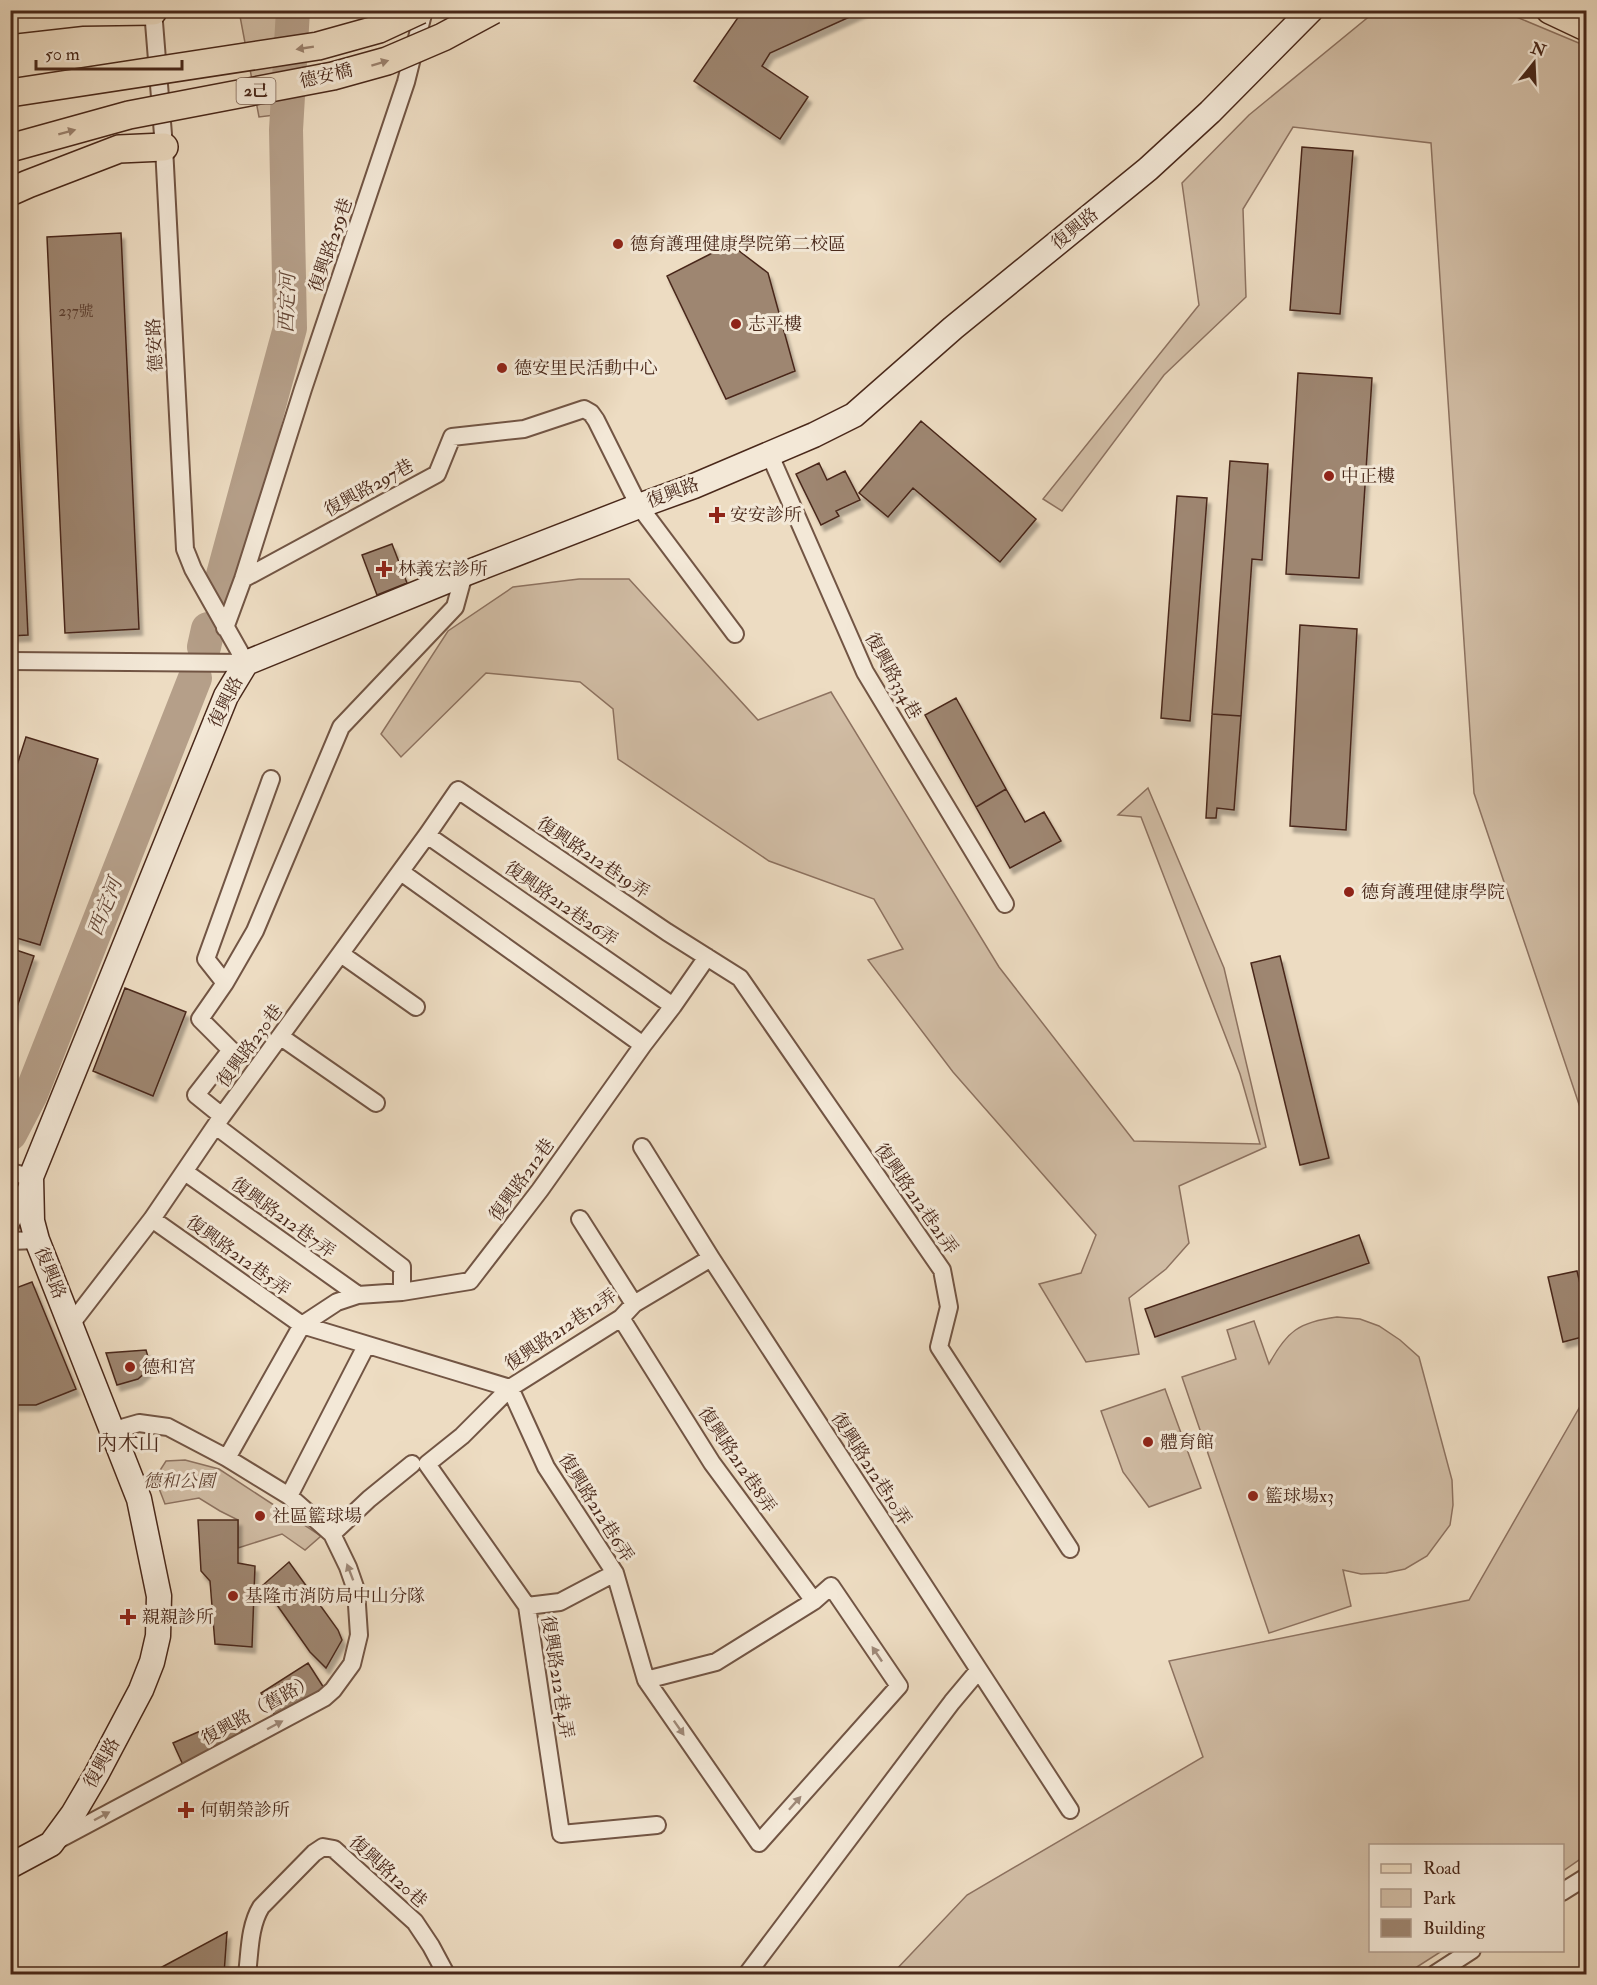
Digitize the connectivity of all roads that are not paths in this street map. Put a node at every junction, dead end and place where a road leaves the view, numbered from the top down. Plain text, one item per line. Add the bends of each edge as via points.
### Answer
1 (422, 10) edge
2 (493, 10) edge
3 (1311, 10) edge
4 (1551, 10) edge
5 (153, 11) edge
6 (10, 20) edge
7 (1587, 27) edge
8 (10, 93) edge
9 (164, 147) junction
10 (10, 148) edge
11 (10, 192) edge
12 (769, 453) junction
13 (639, 506) junction
14 (464, 574) junction
15 (243, 579) junction
16 (225, 628) junction
17 (735, 634) dead end
18 (10, 662) edge
19 (246, 663) junction
20 (271, 779) dead end
21 (458, 790) joint
22 (427, 835) junction
23 (400, 872) junction
24 (1005, 904) dead end
25 (341, 954) junction
26 (707, 957) junction
27 (225, 983) junction
28 (673, 1005) junction
29 (416, 1007) dead end
30 (281, 1037) junction
31 (643, 1045) junction
32 (376, 1103) dead end
33 (219, 1121) junction
34 (642, 1147) dead end
35 (185, 1172) junction
36 (21, 1174) edge
37 (152, 1219) junction
38 (580, 1219) dead end
39 (10, 1226) edge
40 (37, 1240) junction
41 (10, 1241) edge
42 (711, 1258) junction
43 (402, 1292) junction
44 (358, 1295) junction
45 (634, 1304) junction
46 (621, 1318) junction
47 (71, 1324) junction
48 (302, 1325) junction
49 (366, 1346) junction
50 (510, 1388) junction
51 (111, 1431) junction
52 (226, 1458) junction
53 (412, 1464) dead end
54 (289, 1496) junction
55 (332, 1534) junction
56 (1070, 1549) dead end
57 (615, 1573) junction
58 (814, 1601) junction
59 (527, 1606) junction
60 (978, 1671) junction
61 (646, 1680) junction
62 (1070, 1810) dead end
63 (657, 1825) dead end
64 (51, 1844) junction
65 (10, 1866) edge
66 (1587, 1877) edge
67 (1564, 1891) edge
68 (1469, 1952) edge
69 (247, 1974) edge
70 (446, 1974) edge
71 (747, 1974) edge
72 (1435, 1974) edge

1 -> 8 main road, 德安橋 / 2己, bridge via 379,29 318,46
1 - 15 street, 復興路259巷 via 406,82
10 -> 2 main road, 德安橋 / 2己, bridge via 129,116 333,76 387,61
3 - 12 street, 復興路 via 1148,169 953,328 854,415
4 - 7 main road
5 - 6 main road via 81,12
5 - 9 street, 德安路
9 - 11 main road via 119,149
9 - 16 street, 德安路 via 185,549
12 - 13 street, 復興路
12 - 24 street, 復興路334巷 via 865,672
13 - 14 street, 復興路
13 - 15 street, 復興路297巷 via 596,420 584,409 524,429 452,437 437,474
13 - 17 street, 復興路297巷
14 - 19 street, 復興路
14 - 27 street via 455,607 341,727 255,931
15 - 16 street, 復興路259巷
16 - 19 street, 德安路
18 - 19 street
19 - 36 street, 復興路 via 226,696
20 - 27 street via 206,959
21 - 22 street, 復興路230巷
21 - 26 street, 復興路212巷19弄
22 - 23 street, 復興路230巷
22 - 28 street, 復興路212巷26弄
23 - 25 street, 復興路230巷
23 - 31 street
25 - 29 street
25 - 30 street, 復興路230巷
26 - 28 street, 復興路212巷
26 - 56 street, 復興路212巷21弄 via 740,978 942,1270 949,1307 939,1347
27 - 33 street via 200,1019 231,1050 196,1095
28 - 31 street, 復興路212巷
30 - 32 street
30 - 33 street, 復興路230巷
31 - 43 street, 復興路212巷 via 470,1281
33 - 35 street, 復興路230巷
33 - 43 street via 402,1267
34 - 42 street, 復興路212巷10弄
35 - 37 street, 復興路230巷
35 - 44 street, 復興路212巷7弄
36 - 39 street
36 - 40 street, 復興路
37 - 47 street, 復興路230巷
37 - 48 street, 復興路212巷5弄
38 - 45 street, 復興路212巷12弄
40 - 41 street
40 - 47 street, 復興路
42 - 45 street, 復興路212巷12弄
42 - 60 street, 復興路212巷10弄
43 - 44 street, 復興路212巷
44 - 48 street, 復興路212巷 via 337,1302
45 - 46 street, 復興路212巷12弄
46 - 50 street, 復興路212巷12弄
46 - 58 street, 復興路212巷8弄 via 712,1463
47 - 51 street, 復興路
48 - 49 street
48 - 52 street, 復興路212巷
49 - 50 street
49 - 54 street
50 - 57 street, 復興路212巷6弄 via 546,1467
50 - 59 street, 復興路212巷4弄 via 427,1464
51 - 52 street, 復興路（舊路） via 139,1424 168,1427
51 - 64 street, 復興路 via 139,1499 159,1596 158,1636 136,1699 96,1775
52 - 54 street, 復興路（舊路）
53 - 55 street
54 - 55 street, 復興路（舊路）
64 -> 55 street, 復興路（舊路） via 313,1705 333,1690 352,1664 359,1635 356,1590
57 - 59 street via 560,1602
57 - 61 street, 復興路212巷6弄
58 - 61 street via 716,1662
61 -> 58 street, 復興路212巷6弄 via 759,1844 899,1686 831,1586
59 - 63 street, 復興路212巷4弄 via 561,1834
60 - 62 street, 復興路212巷10弄
60 - 71 street
64 - 65 street, 復興路
66 - 67 street
68 - 72 street
69 - 70 street, 復興路120巷 via 256,1916 323,1847 333,1849 415,1922

